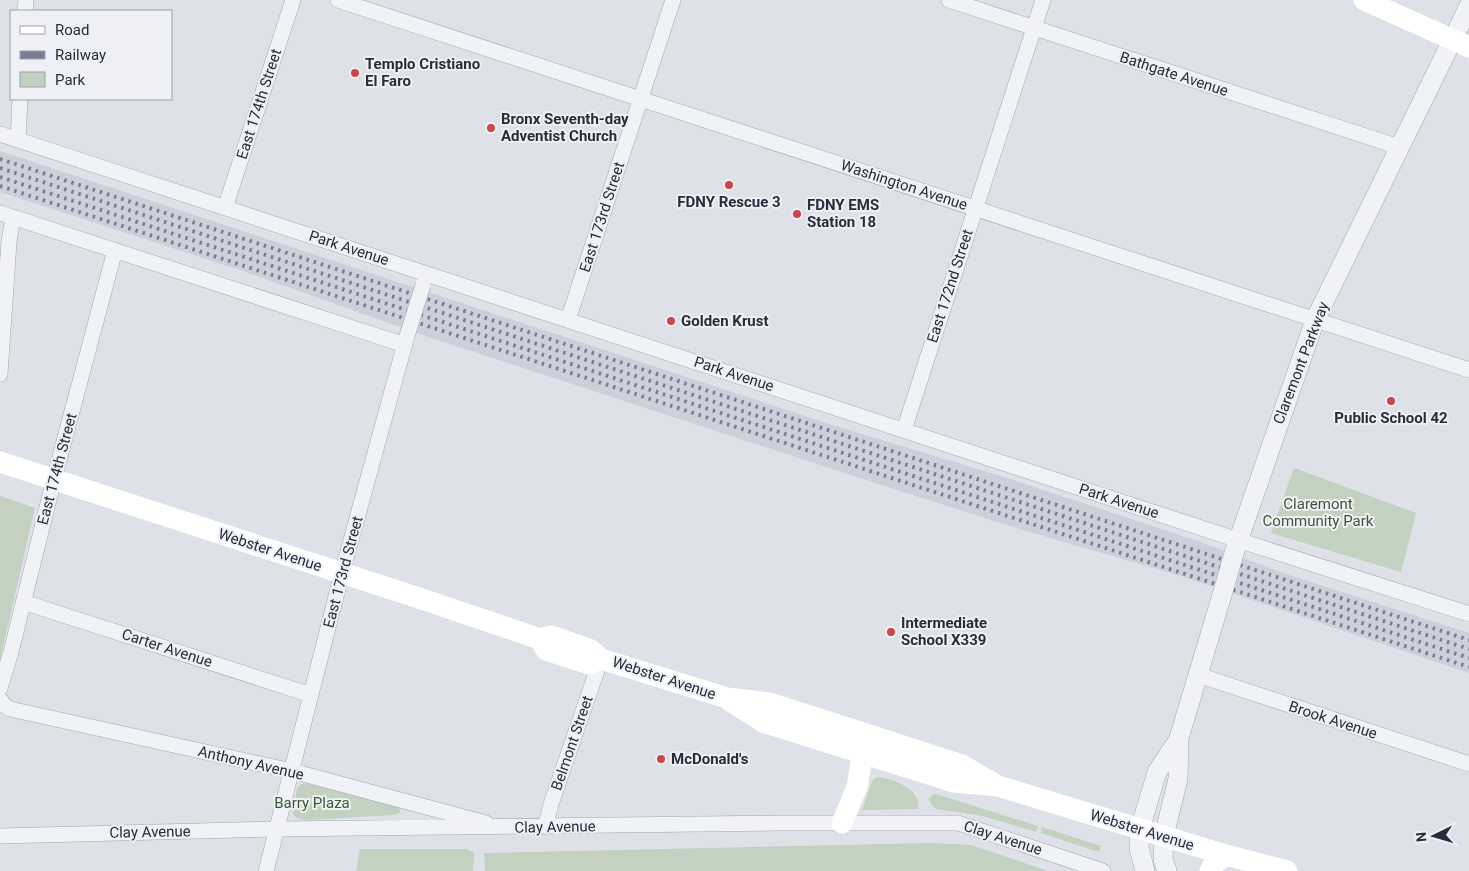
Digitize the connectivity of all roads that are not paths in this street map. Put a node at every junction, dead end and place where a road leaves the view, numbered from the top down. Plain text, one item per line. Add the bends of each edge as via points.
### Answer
1 (292, 0) edge
2 (338, 0) edge
3 (673, 0) edge
4 (949, 0) edge
5 (1044, 0) edge
6 (1364, 0) edge
7 (1469, 6) edge
8 (1034, 28) junction
9 (1461, 43) edge
10 (20, 100) edge
11 (641, 100) junction
12 (0, 134) edge
13 (18, 140) junction
14 (1399, 148) junction
15 (225, 208) junction
16 (976, 209) junction
17 (6, 215) edge
18 (115, 250) junction
19 (425, 280) junction
20 (568, 320) junction
21 (1315, 320) junction
22 (406, 340) junction
23 (1469, 370) edge
24 (0, 374) edge
25 (904, 430) junction
26 (0, 462) edge
27 (54, 479) junction
28 (1236, 545) junction
29 (342, 573) junction
30 (23, 602) junction
31 (1469, 614) edge
32 (601, 659) junction
33 (1198, 675) junction
34 (311, 695) junction
35 (0, 696) edge
36 (1180, 738) junction
37 (864, 744) junction
38 (1469, 764) edge
39 (292, 771) junction
40 (842, 823) junction
41 (545, 827) junction
42 (502, 828) junction
43 (1140, 829) junction
44 (277, 830) junction
45 (0, 836) edge
46 (1164, 836) junction
47 (1226, 855) junction
48 (266, 871) edge
49 (1103, 871) edge
50 (1145, 871) edge
51 (1167, 871) edge
52 (1210, 871) edge
53 (1287, 871) edge

1 - 15 street, East 174th Street
2 - 11 street, Washington Avenue
3 - 11 street, East 173rd Street
4 - 8 street, Bathgate Avenue
5 - 8 street, East 172nd Street
6 - 9 main road
7 - 9 street, Claremont Parkway
8 - 14 street, Bathgate Avenue
8 - 16 street, East 172nd Street
9 - 14 street, Claremont Parkway
10 - 13 street
11 - 16 street, Washington Avenue
11 - 20 street, East 173rd Street
12 - 13 street, Park Avenue
13 - 15 street, Park Avenue
14 - 21 street, Claremont Parkway
15 - 19 street, Park Avenue
16 - 21 street, Washington Avenue
16 - 25 street, East 172nd Street
17 - 18 street
17 - 24 street via 10,231
18 - 22 street
18 - 27 street, East 174th Street
19 - 20 street, Park Avenue
19 - 22 street, East 173rd Street, bridge
20 - 25 street, Park Avenue
21 - 23 street, Washington Avenue
21 - 28 street, Claremont Parkway
22 - 29 street, East 173rd Street
25 - 28 street, Park Avenue
26 - 27 main road, Webster Avenue
27 - 29 main road, Webster Avenue
27 - 30 street, East 174th Street
28 - 31 street, Park Avenue
28 - 33 street, Claremont Parkway, bridge
29 - 32 main road, Webster Avenue via 540,639 546,650 554,653 589,664
29 - 34 street, East 173rd Street
30 - 34 street, Carter Avenue
30 - 35 street, East 174th Street
32 - 37 main road, Webster Avenue via 727,698 770,703
32 - 41 street, Belmont Street
33 - 36 street, Claremont Parkway
33 - 38 street, Brook Avenue
34 - 39 street, East 173rd Street
35 - 39 street, Anthony Avenue via 10,709
36 - 43 street, Claremont Parkway via 1158,772
36 - 46 street, Claremont Parkway via 1178,779
37 - 40 main road via 857,787
37 - 43 main road, Webster Avenue via 962,764 998,786
39 - 42 street, Anthony Avenue
39 - 44 street, East 173rd Street
40 - 41 street, Clay Avenue
40 - 49 street, Clay Avenue via 958,823
41 - 42 street, Clay Avenue
42 - 44 street, Clay Avenue
43 - 46 main road, Webster Avenue
43 - 50 street via 1139,848
44 - 45 street, Clay Avenue
44 - 48 street, East 173rd Street
46 - 47 main road, Webster Avenue
46 - 51 street via 1163,859
47 - 52 main road
47 - 53 main road, Webster Avenue

